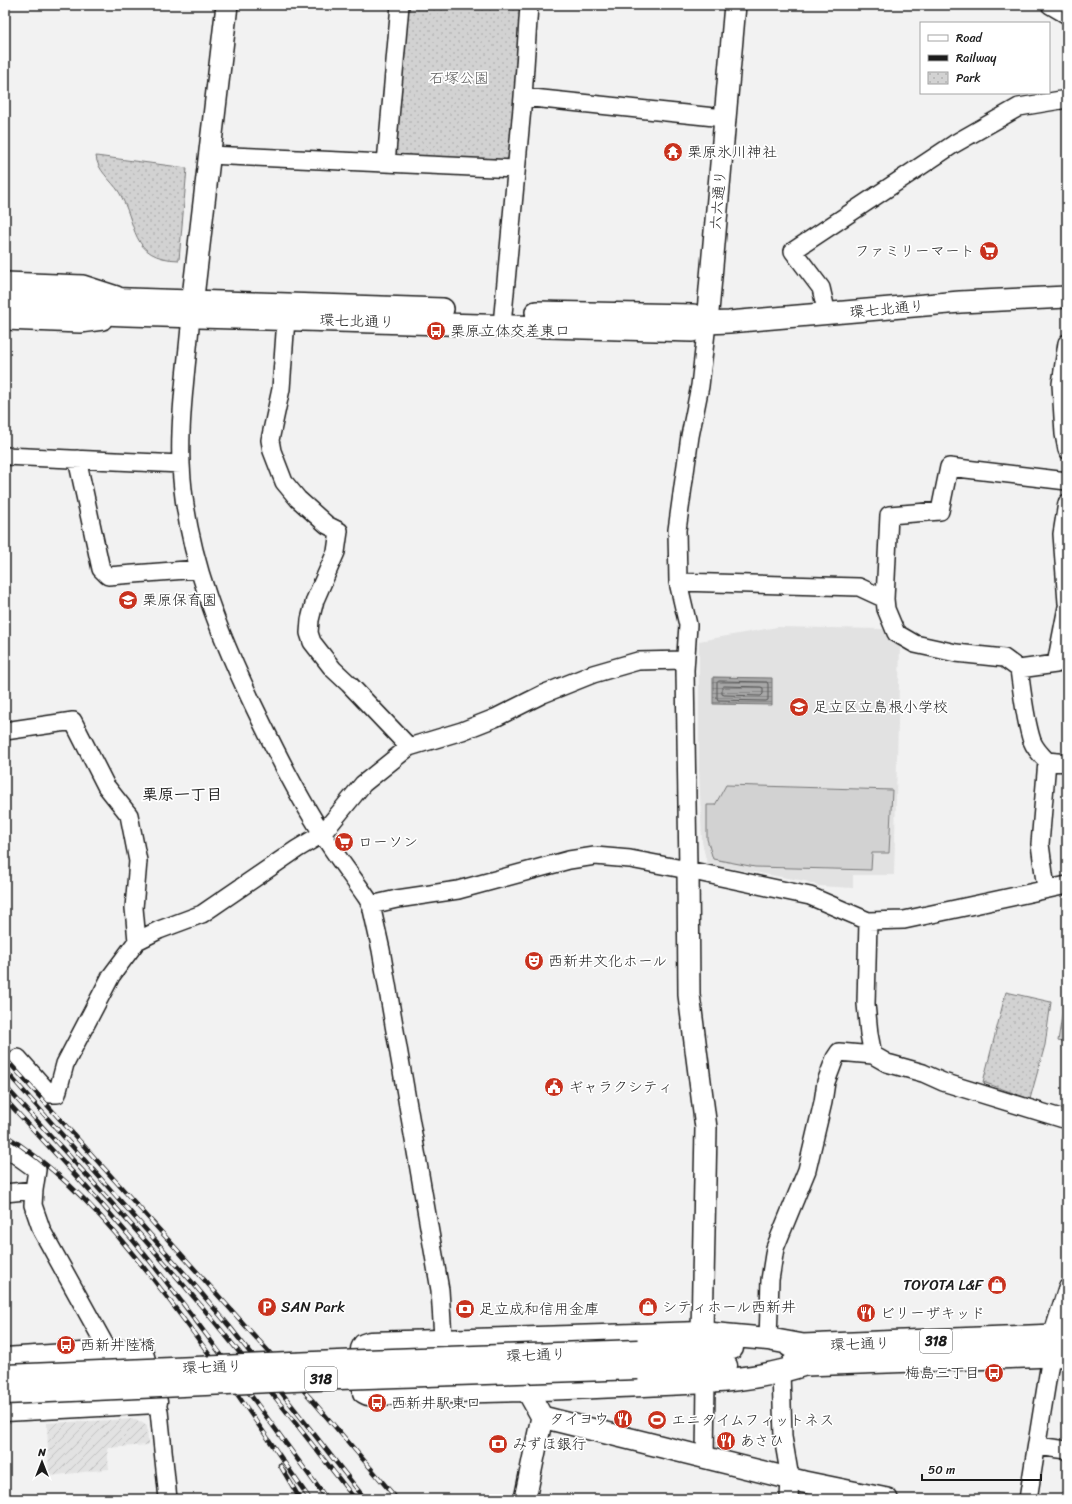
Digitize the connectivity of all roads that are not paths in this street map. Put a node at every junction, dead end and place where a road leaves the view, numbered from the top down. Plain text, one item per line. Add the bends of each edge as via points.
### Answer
1 (227, 5) edge
2 (400, 5) edge
3 (529, 5) edge
4 (735, 5) edge
5 (1050, 5) edge
6 (1067, 15) edge
7 (523, 97) junction
8 (1067, 99) edge
9 (724, 118) junction
10 (209, 155) junction
11 (386, 163) junction
12 (516, 169) junction
13 (5, 281) edge
14 (5, 295) edge
15 (1067, 297) edge
16 (127, 307) junction
17 (191, 309) junction
18 (5, 310) edge
19 (827, 314) junction
20 (503, 318) junction
21 (286, 319) junction
22 (5, 321) edge
23 (707, 323) junction
24 (1067, 343) edge
25 (1067, 450) edge
26 (5, 456) edge
27 (77, 459) junction
28 (181, 464) junction
29 (1067, 481) edge
30 (1067, 504) edge
31 (199, 568) junction
32 (678, 582) junction
33 (885, 599) junction
34 (1067, 603) edge
35 (1067, 607) edge
36 (685, 660) junction
37 (1019, 669) junction
38 (5, 731) edge
39 (409, 747) junction
40 (1048, 761) junction
41 (1067, 763) edge
42 (322, 834) junction
43 (688, 870) junction
44 (1067, 885) edge
45 (1046, 889) junction
46 (371, 905) junction
47 (868, 921) junction
48 (137, 941) junction
49 (873, 1055) junction
50 (18, 1058) dead end
51 (1067, 1120) edge
52 (5, 1147) edge
53 (34, 1190) junction
54 (5, 1193) edge
55 (1067, 1288) edge
56 (702, 1334) junction
57 (768, 1339) junction
58 (444, 1341) junction
59 (1059, 1346) edge
60 (109, 1352) junction
61 (806, 1355) junction
62 (5, 1359) edge
63 (638, 1360) junction
64 (781, 1372) junction
65 (5, 1376) edge
66 (706, 1382) junction
67 (446, 1392) junction
68 (528, 1392) junction
69 (5, 1393) edge
70 (156, 1402) junction
71 (5, 1410) edge
72 (542, 1418) junction
73 (1037, 1446) junction
74 (1067, 1450) edge
75 (705, 1458) junction
76 (790, 1478) junction
77 (878, 1498) edge
78 (168, 1499) edge
79 (525, 1499) edge
80 (789, 1499) edge
81 (1028, 1499) edge

1 - 10 street
2 - 11 street
3 - 7 street
4 - 9 street, 六六通り
5 - 6 street
7 - 9 street
7 - 12 street
8 - 19 street via 1019,106 954,144 793,251 821,288
9 - 23 street, 六六通り
10 - 11 street
10 - 17 street
11 - 12 street
12 - 20 street
13 - 16 street via 83,284
14 - 16 street, 環七北通り
15 - 19 street, 環七北通り via 960,302
16 - 17 street, 環七北通り
16 - 18 street, 環七北通り
16 - 22 street via 108,320 80,324
17 - 20 street, 環七北通り
17 - 21 street, 環七北通り
17 - 28 street
19 - 23 street, 環七北通り
20 - 21 street, 環七北通り
20 - 23 street, 環七北通り via 692,331
21 - 39 street via 281,389 270,440 272,451 284,482 298,499 327,525 339,531 336,552 315,600 309,633 312,642 333,669
23 - 32 street via 700,386 677,530
24 - 25 street via 1061,384
26 - 27 street
27 - 28 street
27 - 31 street via 101,569 108,576
28 - 31 street via 190,536
29 - 33 street via 948,467 940,511 890,515
30 - 34 street via 1062,534
31 - 42 street via 230,656 283,765
32 - 33 street via 859,587
32 - 36 street via 688,625
33 - 37 street via 886,609 896,633 915,644 956,653 1004,658
35 - 37 street via 1056,664
36 - 39 street via 638,661 593,674 543,694 495,718
36 - 43 street
37 - 40 street via 1032,742
38 - 48 street via 73,720 104,782 129,815 138,861 134,908
39 - 42 street via 363,784
40 - 41 street
40 - 45 street via 1040,844
42 - 46 street
42 - 48 street via 297,848 202,914
43 - 46 street via 630,859 595,856 569,860 458,890
43 - 47 street via 810,896
43 - 56 street via 689,995 706,1128
44 - 45 street
45 - 47 street via 904,920
46 - 58 street via 440,1290
47 - 49 street via 866,1004
48 - 50 street via 111,976 65,1064 57,1094 50,1094
49 - 51 street via 887,1063 943,1082
49 - 57 street via 840,1052 826,1082 807,1170 775,1248 770,1280
52 - 53 street via 37,1170
53 - 54 street
53 - 60 street via 33,1205 42,1231
55 - 59 street
56 - 57 main road
56 - 58 main road
57 - 61 main road
58 - 67 street
58 - 67 main road via 367,1343 363,1346 362,1356 366,1394
59 - 61 main road, 環七通り / 318
59 - 73 street
60 - 62 main road
60 - 70 main road via 141,1350
61 - 63 main road, 環七通り / 318
61 - 64 main road
63 - 65 main road, 環七通り / 318, bridge via 338,1362
63 - 69 main road, 環七通り / 318, bridge
64 - 66 main road
64 - 76 street via 784,1437
66 - 68 main road via 536,1389
66 - 75 street
67 - 68 main road
68 - 72 street
70 - 71 main road
70 - 78 street
72 - 75 street
72 - 79 street
73 - 74 street
73 - 81 street
75 - 76 street
76 - 77 street
76 - 80 street

